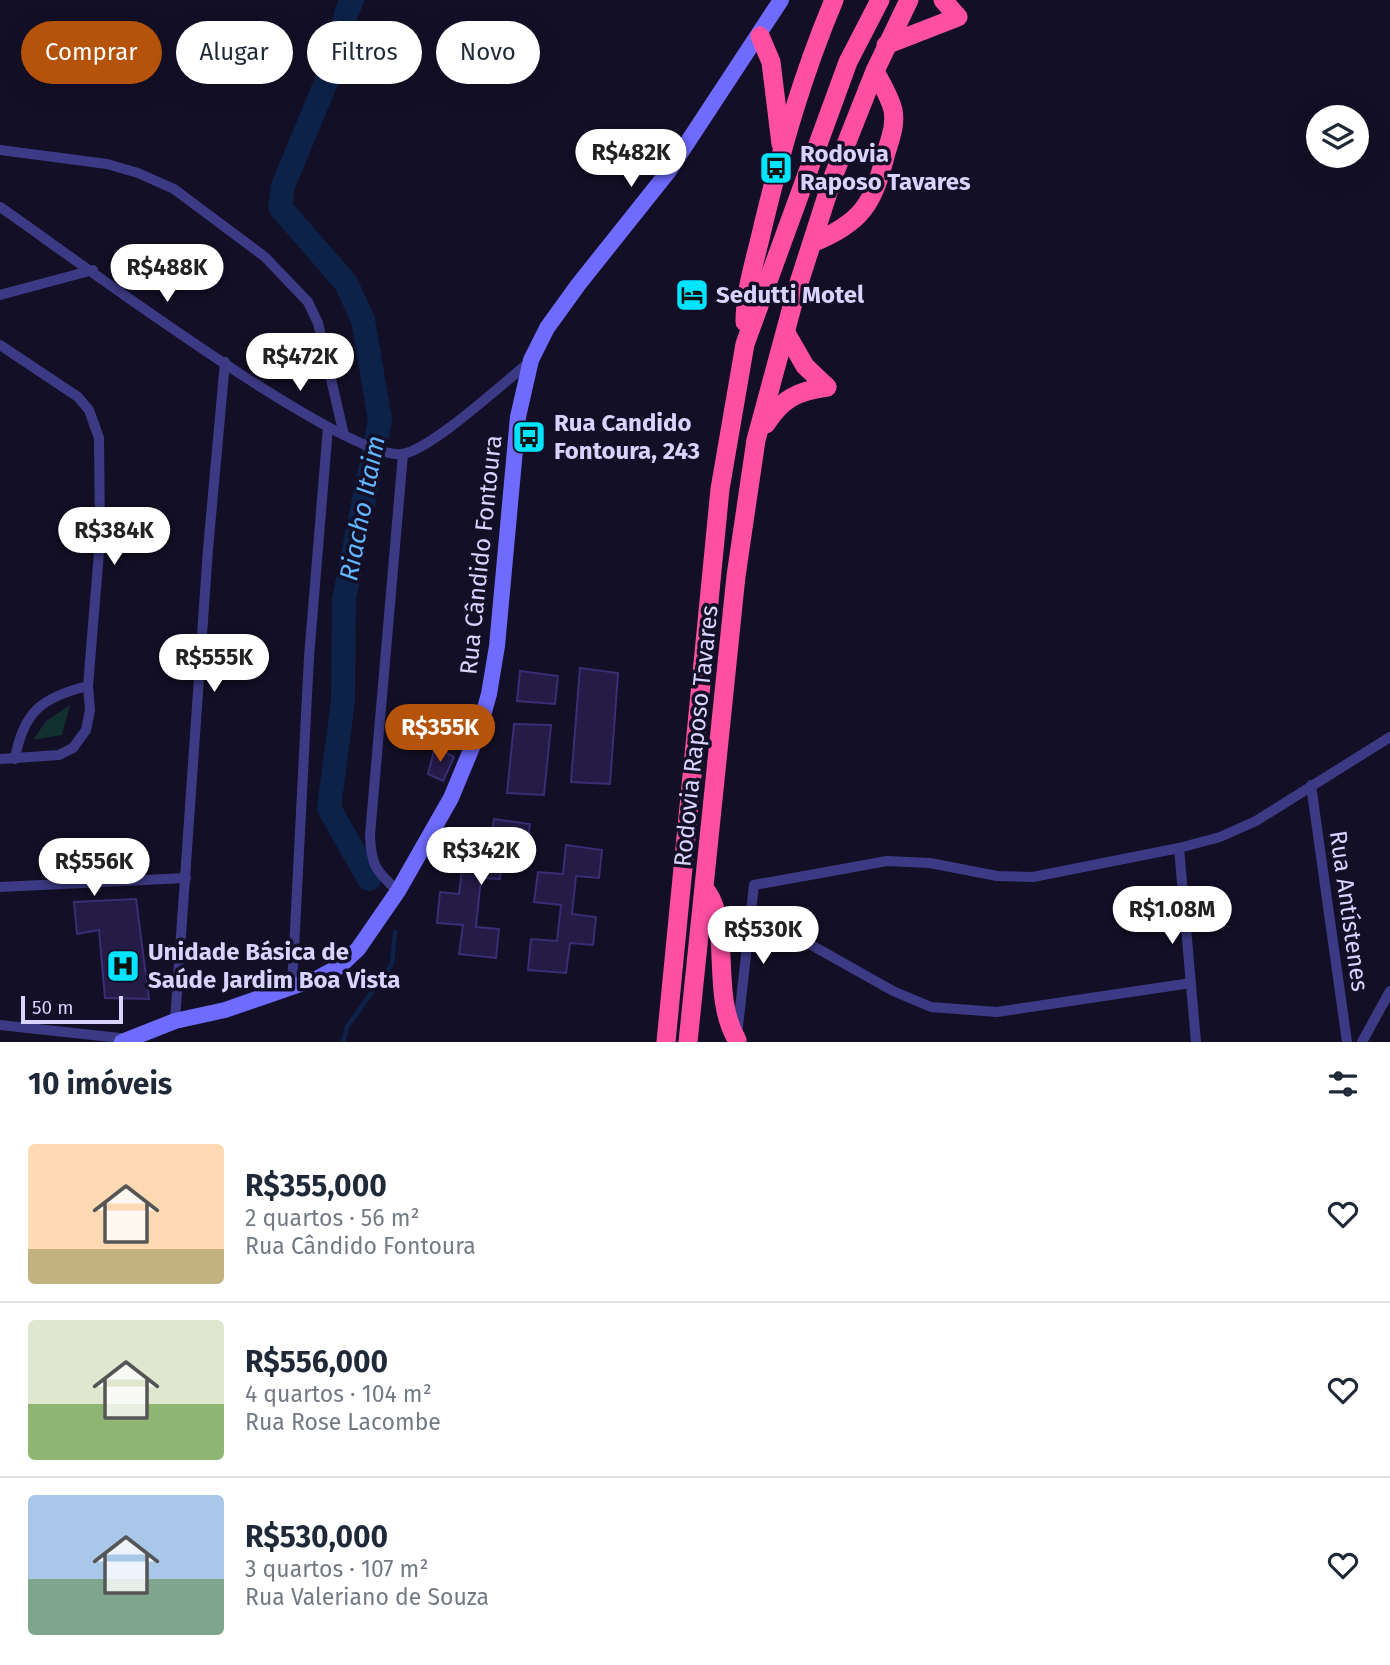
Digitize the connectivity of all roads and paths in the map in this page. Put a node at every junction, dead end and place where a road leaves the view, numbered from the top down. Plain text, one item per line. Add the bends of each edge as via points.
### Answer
1 (781, 0) edge
2 (834, 0) edge
3 (880, 0) edge
4 (909, 0) edge
5 (943, 0) edge
6 (760, 36) junction
7 (886, 45) junction
8 (875, 71) junction
9 (782, 149) junction
10 (0, 150) edge
11 (0, 207) edge
12 (812, 243) junction
13 (93, 270) junction
14 (0, 296) edge
15 (786, 333) junction
16 (745, 344) junction
17 (0, 345) edge
18 (531, 360) junction
19 (225, 362) junction
20 (328, 428) junction
21 (344, 435) junction
22 (756, 440) junction
23 (403, 454) junction
24 (88, 686) junction
25 (1390, 737) edge
26 (15, 759) junction
27 (0, 760) edge
28 (1311, 785) junction
29 (1180, 848) junction
30 (186, 878) junction
31 (0, 887) edge
32 (705, 890) junction
33 (398, 891) junction
34 (751, 911) junction
35 (1191, 983) junction
36 (292, 987) junction
37 (1390, 991) edge
38 (174, 1021) junction
39 (0, 1025) edge
40 (54, 1032) junction
41 (126, 1041) edge
42 (738, 1041) edge
43 (67, 1042) edge
44 (666, 1042) edge
45 (688, 1042) edge
46 (1196, 1042) edge
47 (1347, 1042) edge
48 (1362, 1042) edge

1 - 6 main road, Rua Cândido Fontoura
2 - 9 highway via 806,65
3 - 16 highway, Rodovia Raposo Tavares via 848,62
4 - 7 highway, Rodovia Raposo Tavares
5 - 7 highway via 958,17
6 - 9 highway via 771,62
6 - 18 main road, Rua Cândido Fontoura via 668,172 555,318
7 - 8 highway, Rodovia Raposo Tavares
8 - 12 highway, Rodovia Raposo Tavares
8 - 12 highway via 894,125 881,173 870,203 852,224
9 - 16 highway via 747,295
10 - 21 street via 95,162 138,173 174,189 265,257 308,302 318,323
11 - 13 street
12 - 15 highway, Rodovia Raposo Tavares
13 - 14 street
13 - 19 street
15 - 22 highway, Rodovia Raposo Tavares
15 - 22 highway via 805,366 827,387 785,399
16 - 44 highway, Rodovia Raposo Tavares via 720,489
17 - 24 street via 78,397 89,410 99,438 100,540
18 - 23 street via 426,444
18 - 33 main road, Rua Cândido Fontoura via 518,417 489,694 451,798
19 - 20 street
19 - 30 street
20 - 21 street
20 - 36 street via 308,670
21 - 23 street
22 - 32 highway, Rodovia Raposo Tavares via 732,616
23 - 33 street via 370,835 370,859
24 - 26 street via 53,696 32,713 19,738
24 - 26 street via 86,730 73,748 59,755
25 - 28 street
26 - 27 street
28 - 29 street via 1256,821
28 - 47 street, Rua Antístenes
29 - 34 street via 1033,877 887,861 754,886
29 - 35 street
30 - 31 street
30 - 38 street
32 - 42 highway via 715,908 723,1006
32 - 45 highway, Rodovia Raposo Tavares
33 - 36 main road, Rua Cândido Fontoura via 372,932 340,966
34 - 35 street via 893,991 931,1007 997,1012
34 - 42 street
35 - 46 street
36 - 38 main road, Rua Cândido Fontoura via 225,1010
37 - 48 street
38 - 41 main road, Rua Cândido Fontoura
39 - 40 street
40 - 41 street
40 - 43 street

